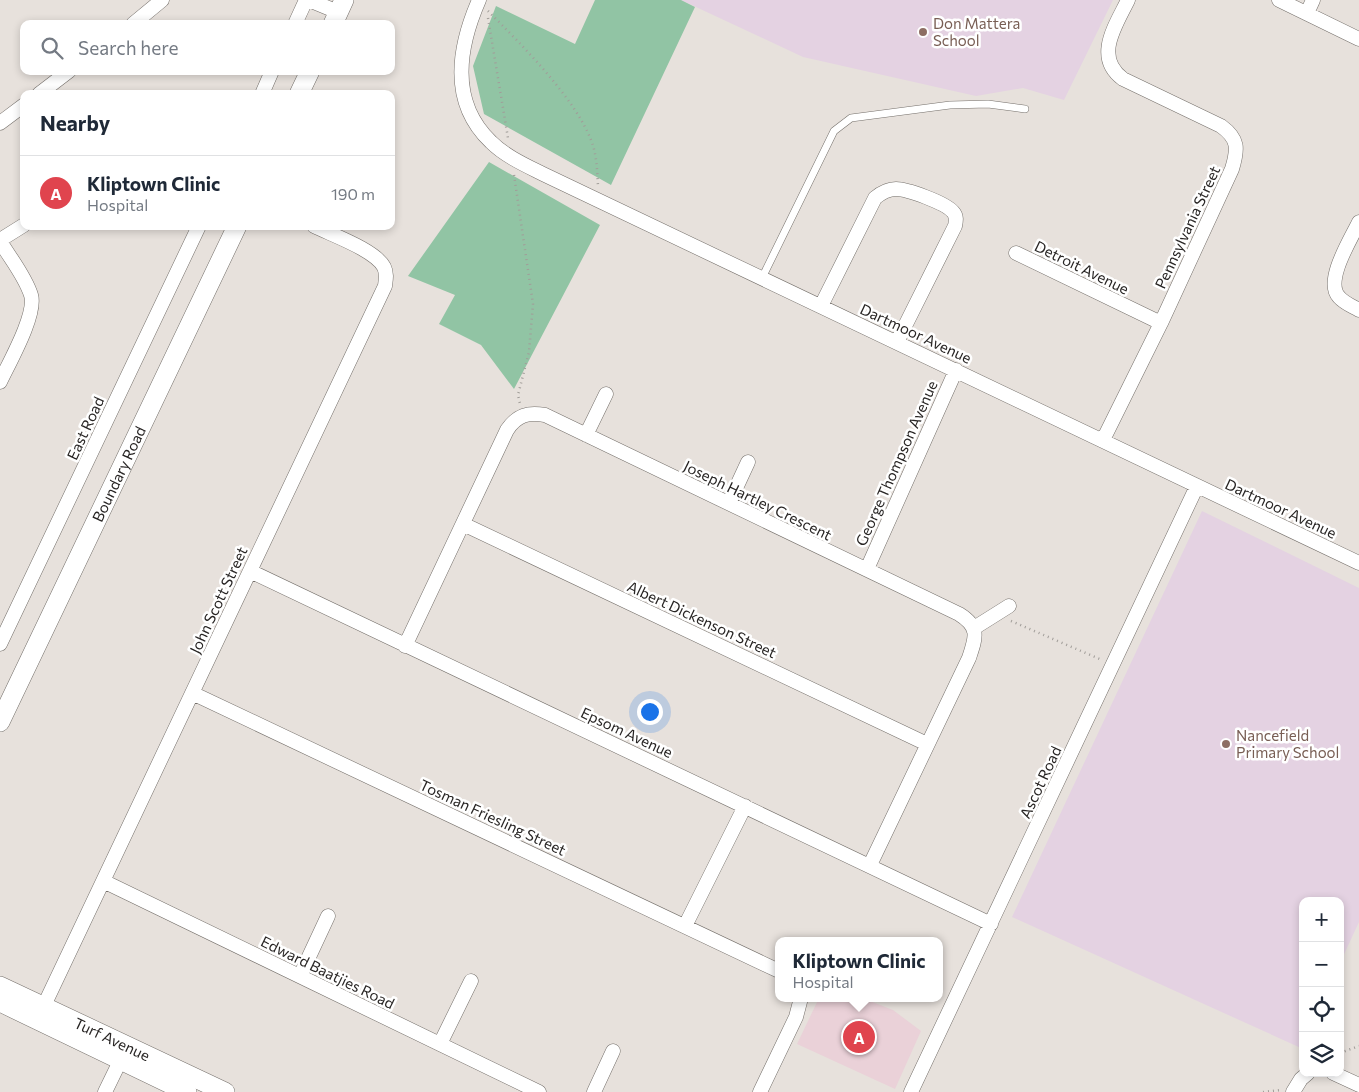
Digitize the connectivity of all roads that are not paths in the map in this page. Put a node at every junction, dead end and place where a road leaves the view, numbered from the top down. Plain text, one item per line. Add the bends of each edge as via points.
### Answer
1 (162, 0) edge
2 (307, 0) edge
3 (479, 0) edge
4 (1128, 0) edge
5 (1279, 0) edge
6 (1310, 6) edge
7 (338, 12) edge
8 (138, 20) edge
9 (297, 20) edge
10 (1359, 39) edge
11 (65, 75) edge
12 (270, 75) edge
13 (308, 75) edge
14 (44, 90) edge
15 (264, 90) edge
16 (301, 90) edge
17 (20, 108) edge
18 (1025, 109) dead end
19 (0, 123) edge
20 (1359, 222) edge
21 (20, 228) edge
22 (197, 230) edge
23 (235, 230) edge
24 (322, 230) edge
25 (0, 240) edge
26 (1016, 253) dead end
27 (762, 278) junction
28 (821, 306) junction
29 (1359, 310) edge
30 (1160, 323) junction
31 (897, 342) junction
32 (956, 370) junction
33 (0, 382) edge
34 (606, 394) dead end
35 (586, 435) junction
36 (1103, 440) junction
37 (748, 462) dead end
38 (1198, 486) junction
39 (729, 503) junction
40 (463, 524) junction
41 (1359, 563) edge
42 (867, 569) junction
43 (250, 571) junction
44 (1009, 606) dead end
45 (974, 628) junction
46 (0, 644) edge
47 (405, 646) junction
48 (192, 693) junction
49 (0, 722) edge
50 (927, 744) junction
51 (745, 806) junction
52 (870, 865) junction
53 (103, 881) junction
54 (328, 916) dead end
55 (991, 924) junction
56 (685, 926) junction
57 (775, 968) edge
58 (300, 976) junction
59 (471, 981) dead end
60 (0, 986) edge
61 (0, 1002) edge
62 (800, 1002) edge
63 (40, 1013) junction
64 (440, 1044) junction
65 (613, 1051) dead end
66 (124, 1053) junction
67 (1303, 1077) edge
68 (1342, 1077) edge
69 (1359, 1085) edge
70 (105, 1092) edge
71 (187, 1092) edge
72 (225, 1092) edge
73 (539, 1092) edge
74 (594, 1092) edge
75 (760, 1092) edge
76 (911, 1092) edge
77 (1293, 1092) edge

1 - 8 street
2 - 7 street
2 - 9 street
3 - 27 street, Dartmoor Avenue via 467,30 462,56 462,84 472,116 491,142 510,156
4 - 30 street, Pennsylvania Street via 1108,49 1116,73 1221,126 1232,136 1236,151 1232,169
5 - 6 street
6 - 10 street
11 - 14 street
12 - 15 street
13 - 16 street
17 - 19 street
18 - 27 lane via 988,104 950,105 851,118 834,131
20 - 29 street via 1334,282 1340,298
21 - 25 street
22 - 46 street, East Road
23 - 49 street, Boundary Road
24 - 43 street, John Scott Street via 373,254 385,268 385,286
25 - 33 street via 28,288 33,304
26 - 30 street, Detroit Avenue
27 - 28 street, Dartmoor Avenue
28 - 31 street, Dartmoor Avenue
28 - 31 street via 875,198 886,190 897,189 943,205 956,216 954,226
30 - 36 street, Pennsylvania Street
31 - 32 street, Dartmoor Avenue
32 - 36 street, Dartmoor Avenue
32 - 42 street, George Thompson Avenue
34 - 35 street
35 - 39 street, Joseph Hartley Crescent
35 - 40 street, Joseph Hartley Crescent via 545,415 523,415 512,422
36 - 38 street, Dartmoor Avenue
37 - 39 street
38 - 41 street, Dartmoor Avenue
38 - 55 street, Ascot Road
39 - 42 street, Joseph Hartley Crescent
40 - 47 street
40 - 50 street, Albert Dickenson Street
42 - 45 street, Joseph Hartley Crescent via 960,614
43 - 47 street, Epsom Avenue
43 - 48 street, John Scott Street
44 - 45 street
45 - 50 street via 969,658
47 - 51 street, Epsom Avenue
48 - 53 street, John Scott Street
48 - 56 street, Tosman Friesling Street
50 - 52 street
51 - 52 street, Epsom Avenue
51 - 56 street
52 - 55 street, Epsom Avenue
53 - 58 street, Edward Baatjies Road
53 - 63 street, John Scott Street
54 - 58 street
55 - 76 street, Ascot Road
56 - 57 street, Tosman Friesling Street
58 - 64 street, Edward Baatjies Road
59 - 64 street
60 - 63 street, Turf Avenue
61 - 63 street, Turf Avenue
62 - 75 street
63 - 66 street, Turf Avenue
64 - 73 street, Edward Baatjies Road
65 - 74 street
66 - 70 street
66 - 71 street, Turf Avenue
66 - 72 street, Turf Avenue
67 - 77 street
68 - 69 street

